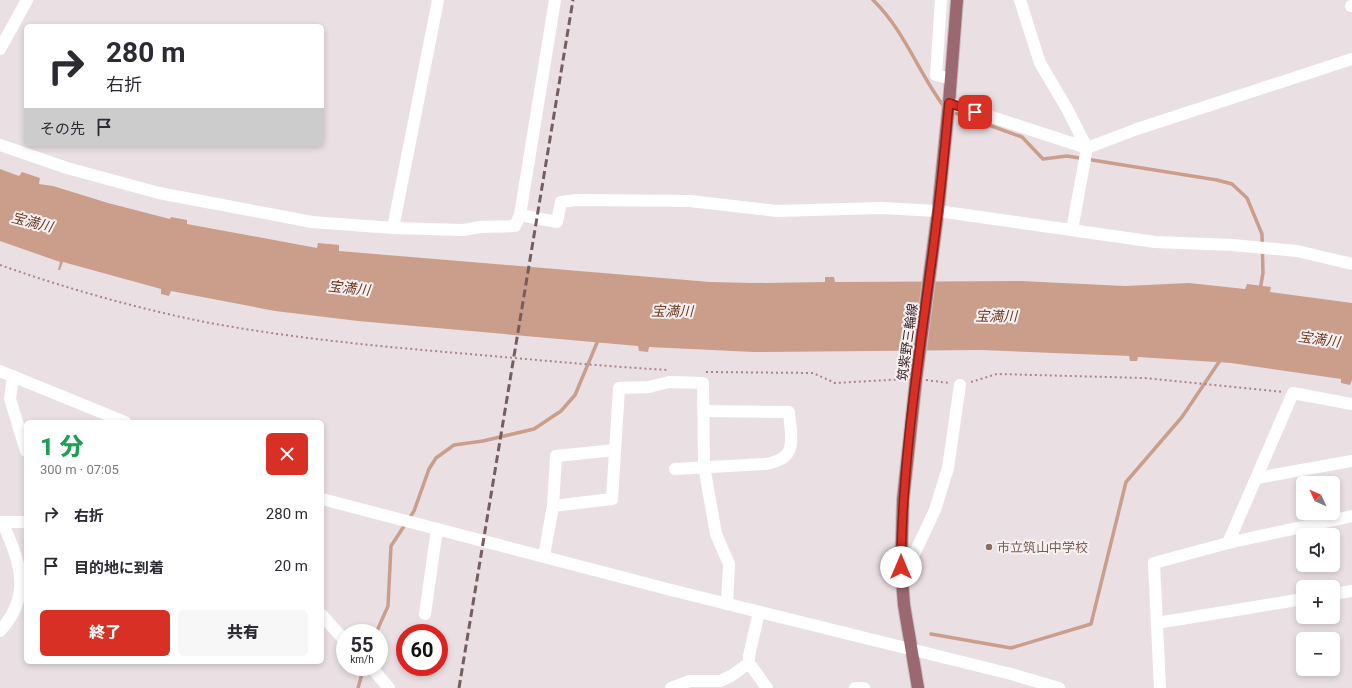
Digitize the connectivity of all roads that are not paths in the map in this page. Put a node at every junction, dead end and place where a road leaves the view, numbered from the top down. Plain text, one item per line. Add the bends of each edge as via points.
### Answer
1 (27, 0) edge
2 (438, 0) edge
3 (555, 0) edge
4 (941, 0) edge
5 (957, 0) edge
6 (1020, 0) edge
7 (0, 49) edge
8 (1352, 59) edge
9 (951, 79) junction
10 (949, 103) junction
11 (0, 145) edge
12 (1087, 148) junction
13 (938, 211) junction
14 (520, 215) junction
15 (393, 228) junction
16 (1072, 230) junction
17 (1352, 264) edge
18 (0, 370) edge
19 (13, 376) junction
20 (960, 385) road end
21 (1352, 404) edge
22 (704, 411) junction
23 (120, 420) edge
24 (24, 444) edge
25 (615, 450) junction
26 (1352, 461) edge
27 (704, 466) junction
28 (675, 469) dead end
29 (1257, 478) junction
30 (324, 500) edge
31 (553, 506) junction
32 (1352, 516) edge
33 (1, 522) edge
34 (24, 522) edge
35 (437, 529) junction
36 (1228, 543) junction
37 (544, 556) junction
38 (902, 580) junction
39 (1352, 590) edge
40 (1340, 593) edge
41 (1296, 600) edge
42 (727, 604) junction
43 (425, 614) dead end
44 (758, 616) dead end
45 (324, 617) edge
46 (1157, 623) junction
47 (0, 631) edge
48 (336, 631) edge
49 (911, 649) junction
50 (749, 662) junction
51 (379, 676) edge
52 (389, 688) edge
53 (670, 688) edge
54 (767, 688) edge
55 (855, 688) edge
56 (864, 688) edge
57 (918, 688) edge
58 (1059, 688) edge
59 (1160, 688) edge

1 - 7 street
2 - 15 street
3 - 14 street
4 - 9 street via 936,76
5 - 9 main road, 筑紫野三輪線
6 - 12 street via 1040,63
8 - 12 street via 1137,129
9 - 10 main road, 筑紫野三輪線
10 - 12 street
10 - 13 main road, 筑紫野三輪線
11 - 15 street via 67,168 159,193 312,222
12 - 16 street
13 - 14 street via 881,208 777,211 690,200 577,200 561,202 558,222
13 - 16 street
13 - 38 main road, 筑紫野三輪線 via 903,500
14 - 15 street via 515,226 463,230
16 - 17 street via 1155,242 1297,251
18 - 19 street
19 - 23 street
19 - 24 street via 10,399
20 - 38 street via 948,468 934,510
21 - 29 street via 1293,393
22 - 25 street via 703,383 669,382 649,387 619,388
22 - 27 street
22 - 27 street via 789,412 792,447 778,462
25 - 31 street via 612,499
25 - 31 street via 556,456
26 - 29 street
27 - 28 street
27 - 42 street via 716,534 729,564
29 - 36 street
30 - 35 street
31 - 37 street
32 - 36 street
33 - 34 street
33 - 47 street via 16,552 21,574 20,595 11,619
35 - 37 street
35 - 43 street
36 - 46 street via 1154,563
37 - 42 street
38 - 49 main road, 筑紫野三輪線
39 - 40 street
41 - 46 street
42 - 49 street
44 - 50 street via 748,656
45 - 48 street
46 - 59 street
49 - 57 main road, 筑紫野三輪線
49 - 58 street
50 - 53 street via 720,681 690,681
50 - 54 street
51 - 52 street
55 - 56 street

